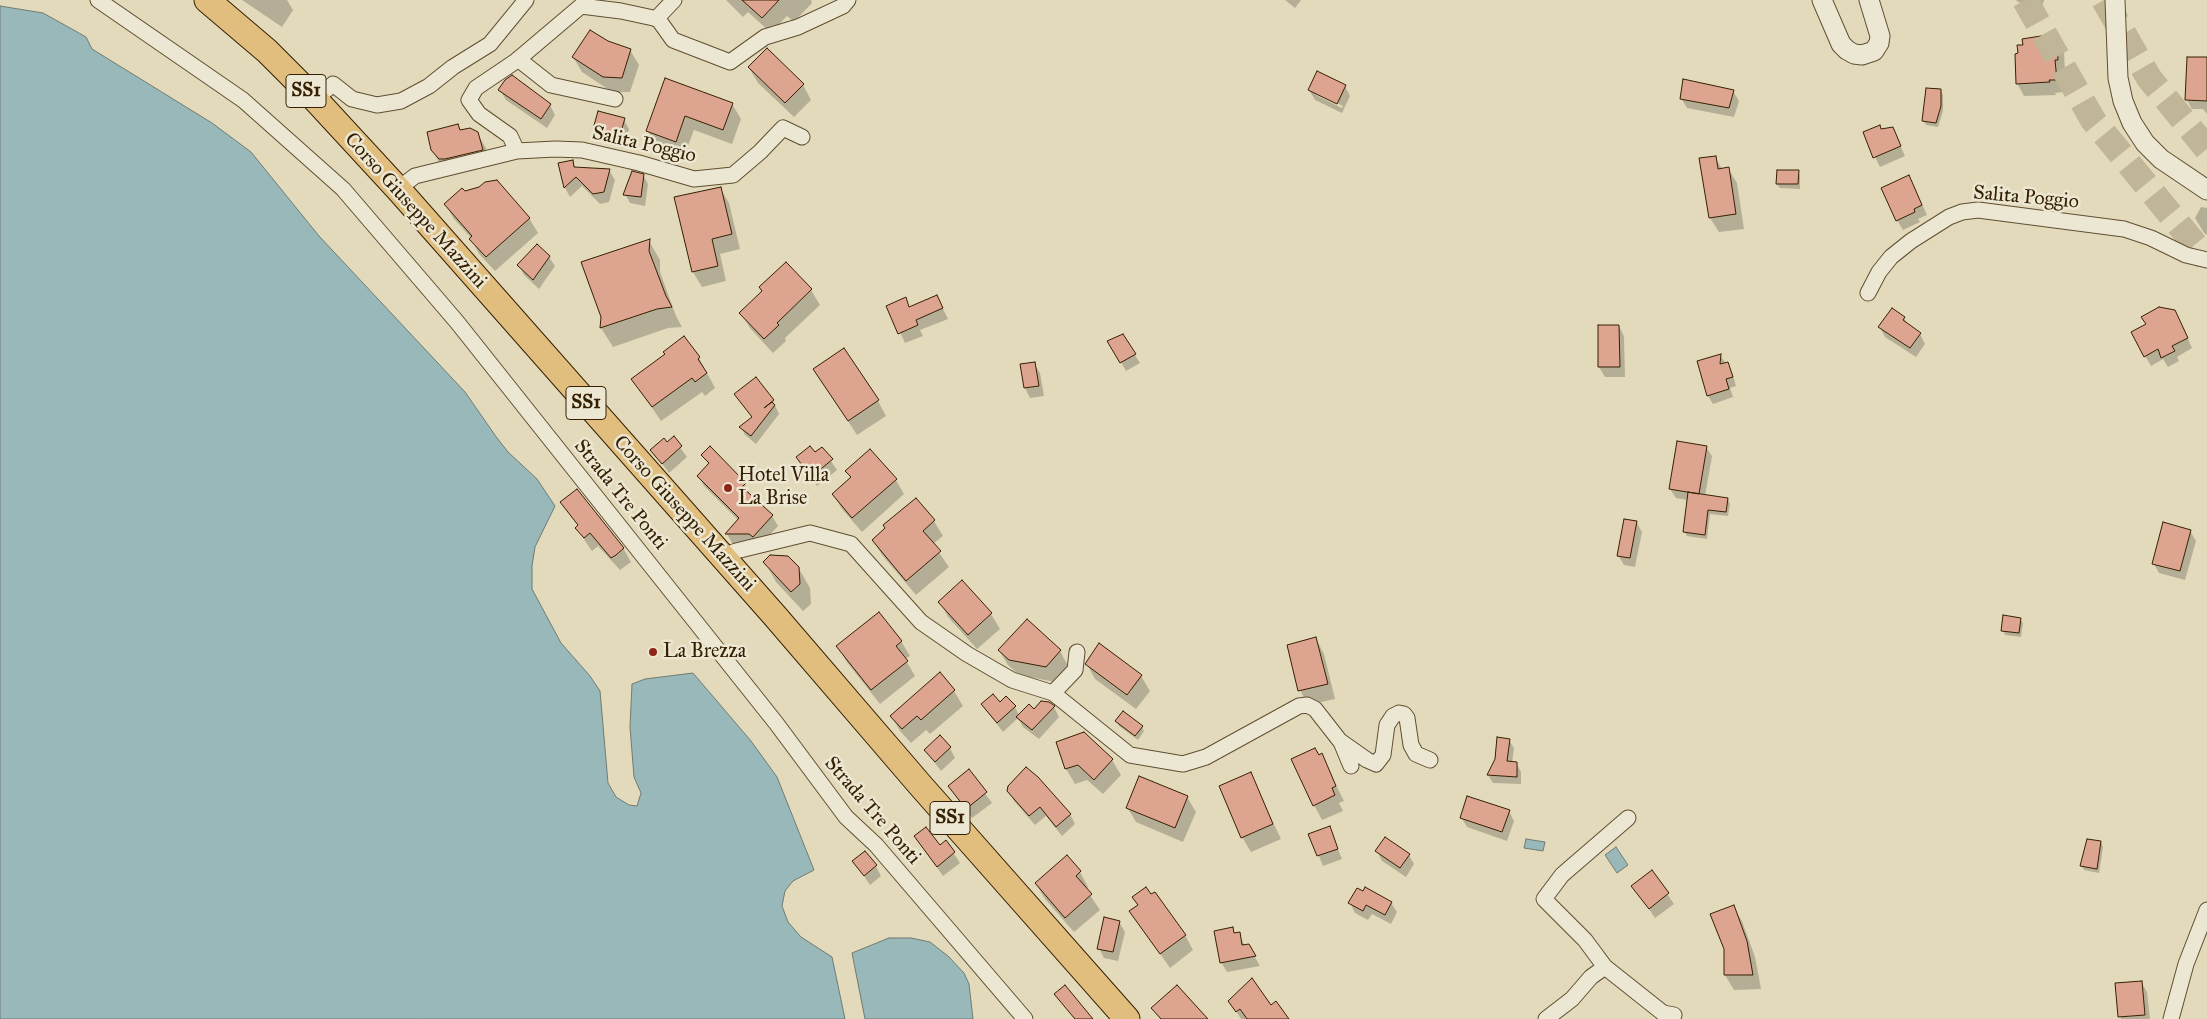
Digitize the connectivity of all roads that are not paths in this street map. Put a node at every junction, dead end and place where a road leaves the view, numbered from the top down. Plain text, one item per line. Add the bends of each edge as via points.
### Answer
1 (98, 0) edge
2 (207, 0) edge
3 (526, 0) edge
4 (674, 0) edge
5 (848, 0) edge
6 (1822, 0) edge
7 (1869, 0) edge
8 (2115, 0) edge
9 (656, 19) junction
10 (518, 59) junction
11 (615, 99) dead end
12 (315, 100) junction
13 (802, 138) dead end
14 (517, 151) junction
15 (398, 189) junction
16 (2207, 190) edge
17 (2207, 260) edge
18 (1868, 293) dead end
19 (722, 558) junction
20 (1076, 652) dead end
21 (1053, 694) junction
22 (1340, 741) junction
23 (1430, 760) dead end
24 (1351, 766) dead end
25 (1628, 818) dead end
26 (2207, 910) edge
27 (1605, 967) junction
28 (1674, 1014) dead end
29 (1025, 1019) edge
30 (1127, 1019) edge
31 (1546, 1019) edge
32 (2171, 1019) edge

1 - 29 street, Strada Tre Ponti via 244,100 343,189 457,322 776,723 846,816 876,844
2 - 12 main road, Corso Giuseppe Mazzini / SS1 via 267,51
3 - 12 street via 490,44 401,101 377,105 352,99 333,84
4 - 9 street
5 - 9 street via 843,6 798,27 766,38 730,62 673,40
6 - 7 street via 1841,44 1854,54 1862,55 1874,51 1880,36
8 - 16 street via 2118,78 2132,123 2161,159
9 - 10 street via 581,6
10 - 11 street via 551,85
10 - 14 street via 476,88 468,100 479,114 510,136
12 - 15 main road, Corso Giuseppe Mazzini / SS1
13 - 14 street, Salita Poggio via 784,128 733,175 694,179 639,162 582,150
14 - 15 street, Salita Poggio via 415,176
15 - 19 main road, Corso Giuseppe Mazzini / SS1
17 - 18 street, Salita Poggio via 2186,255 2124,229 1978,210 1949,217 1911,241 1891,257
19 - 21 street via 736,551 810,533 851,544 921,622 1012,680
19 - 30 main road, Corso Giuseppe Mazzini / SS1
20 - 21 street via 1076,670
21 - 22 street via 1130,755 1183,764 1206,757 1303,705 1315,709
22 - 23 street via 1376,764 1383,755 1387,725 1399,713 1407,718 1411,745 1416,754
22 - 24 street
25 - 27 street via 1562,875 1544,899 1585,940
26 - 32 street via 2186,964
27 - 28 street via 1663,1012
27 - 31 street

